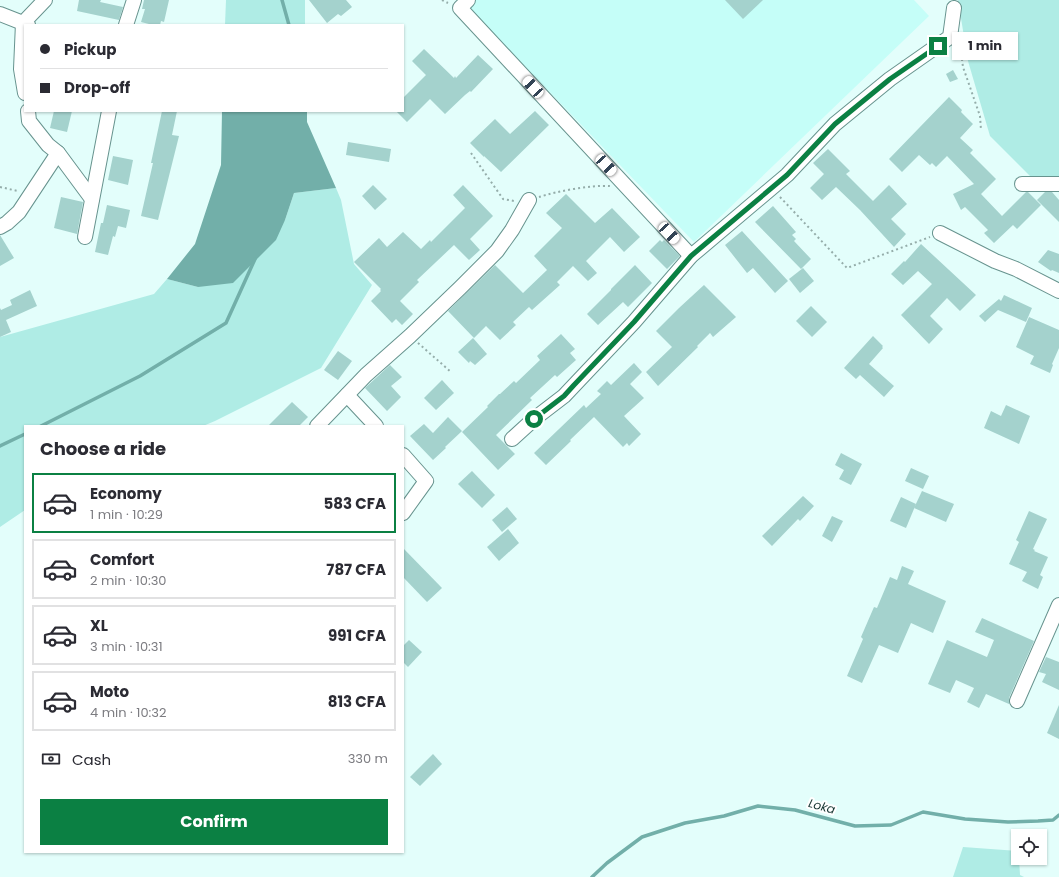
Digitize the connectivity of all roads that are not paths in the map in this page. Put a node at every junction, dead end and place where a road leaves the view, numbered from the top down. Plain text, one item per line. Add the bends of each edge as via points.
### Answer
1 (45, 0) edge
2 (134, 0) edge
3 (468, 0) edge
4 (954, 8) dead end
5 (0, 14) edge
6 (26, 24) edge
7 (126, 24) edge
8 (24, 46) edge
9 (24, 85) edge
10 (28, 112) edge
11 (109, 112) edge
12 (58, 153) junction
13 (1022, 184) dead end
14 (1059, 184) edge
15 (92, 198) junction
16 (529, 200) road end
17 (0, 227) edge
18 (940, 233) road end
19 (85, 237) dead end
20 (691, 256) junction
21 (1059, 291) edge
22 (347, 395) junction
23 (318, 425) edge
24 (375, 425) edge
25 (512, 439) dead end
26 (404, 457) edge
27 (404, 512) edge
28 (1059, 605) edge
29 (1017, 701) dead end

1 - 6 street
2 - 7 street
3 - 20 street via 460,8
4 - 20 street via 950,37 890,79 835,124 787,175
5 - 6 street
8 - 9 street
10 - 12 street via 29,121 48,145
11 - 15 street
12 - 15 street
12 - 17 street via 19,212
13 - 14 street
15 - 19 street
16 - 22 street via 497,251
18 - 21 street
20 - 25 street via 634,322 564,396
22 - 23 street
22 - 24 street
26 - 27 street via 426,481
28 - 29 street

